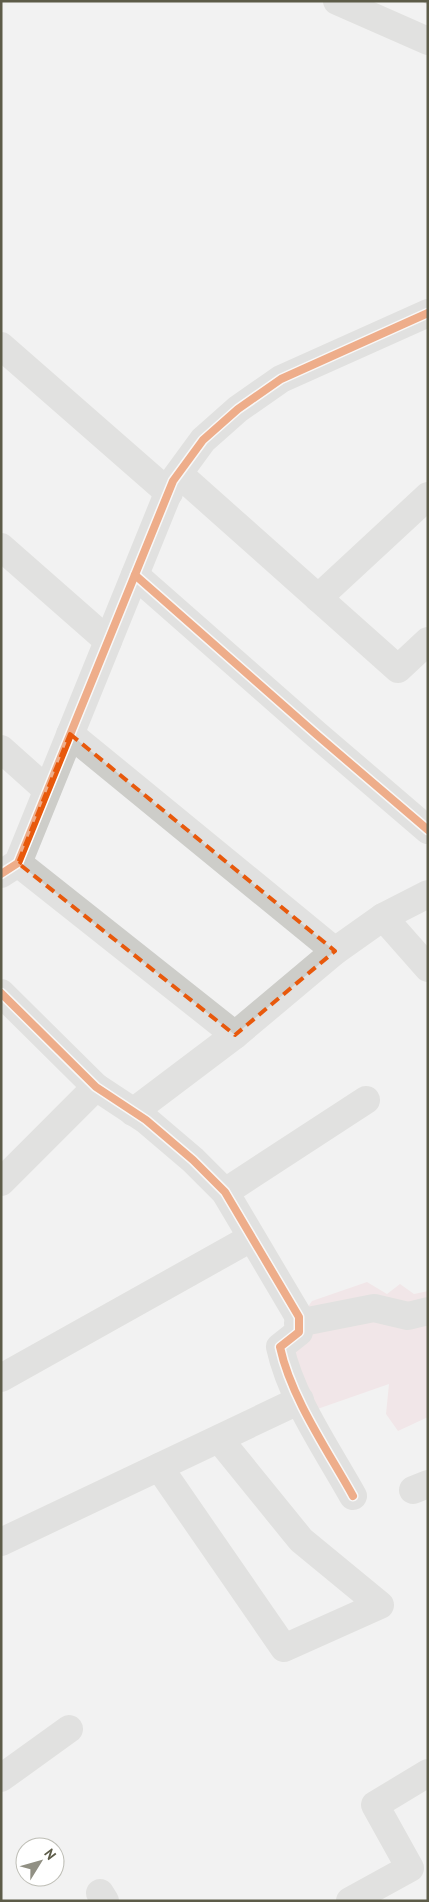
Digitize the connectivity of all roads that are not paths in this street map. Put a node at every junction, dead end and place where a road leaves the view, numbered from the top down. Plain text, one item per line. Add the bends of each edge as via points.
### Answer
1 (337, 1) edge
2 (428, 41) edge
3 (428, 313) edge
4 (1, 346) edge
5 (174, 483) junction
6 (428, 496) edge
7 (1, 547) edge
8 (136, 575) junction
9 (318, 598) junction
10 (108, 641) junction
11 (428, 641) edge
12 (70, 734) junction
13 (1, 749) edge
14 (47, 790) junction
15 (428, 830) edge
16 (9, 869) edge
17 (428, 894) edge
18 (383, 917) junction
19 (335, 951) junction
20 (428, 968) edge
21 (1, 993) edge
22 (235, 1035) junction
23 (96, 1087) junction
24 (366, 1100) dead end
25 (133, 1112) junction
26 (1, 1182) edge
27 (225, 1192) junction
28 (251, 1238) junction
29 (428, 1311) edge
30 (298, 1323) junction
31 (1, 1378) edge
32 (300, 1400) junction
33 (219, 1439) junction
34 (158, 1467) junction
35 (353, 1496) dead end
36 (1, 1542) edge
37 (69, 1729) dead end
38 (428, 1773) edge
39 (1, 1778) edge
40 (381, 1894) edge
41 (350, 1901) edge

1 - 2 street
3 - 5 street via 281,379 238,409 203,440
4 - 5 street
5 - 8 street
5 - 9 street
6 - 9 street
7 - 10 street
8 - 10 street
8 - 15 street
9 - 11 street via 398,670
10 - 12 street
12 - 14 street
12 - 19 street
13 - 14 street
14 - 16 street
16 - 22 street
17 - 18 street
18 - 19 street
18 - 20 street
19 - 22 street
21 - 23 street
22 - 25 street
23 - 25 street
23 - 26 street
24 - 27 street
25 - 27 street via 193,1160
27 - 28 street
28 - 30 street via 299,1317
28 - 31 street
29 - 30 street via 408,1316 374,1308
30 - 32 street via 298,1332 280,1347
32 - 33 street
32 - 35 street
33 - 34 street
33 - 34 street via 301,1540 380,1605 284,1648
34 - 36 street
37 - 39 street
38 - 40 street via 375,1805 410,1868
40 - 41 street

